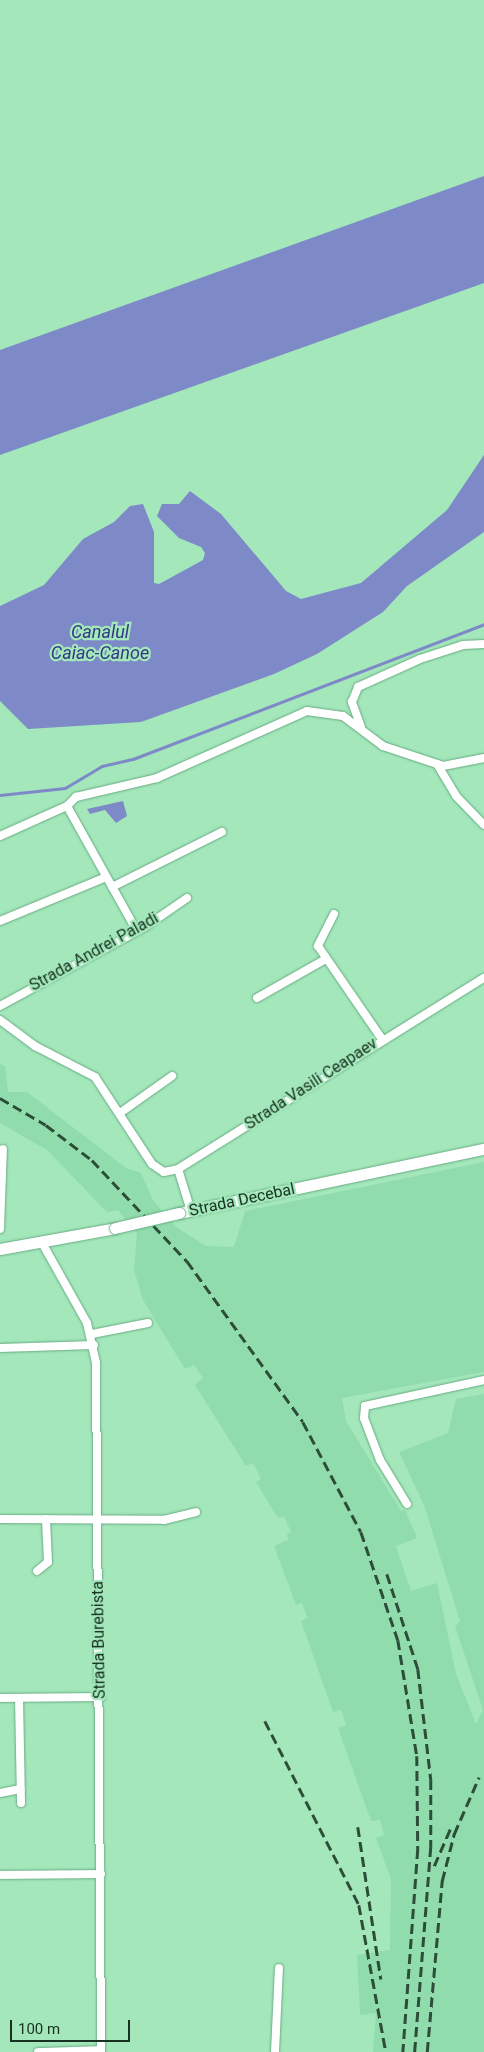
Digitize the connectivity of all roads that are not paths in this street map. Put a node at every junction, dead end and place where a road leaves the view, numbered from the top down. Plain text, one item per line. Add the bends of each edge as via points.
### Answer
1 (484, 644) edge
2 (362, 729) junction
3 (484, 758) edge
4 (435, 762) junction
5 (67, 806) junction
6 (484, 825) edge
7 (222, 832) dead end
8 (0, 836) edge
9 (106, 876) junction
10 (112, 887) junction
11 (187, 898) dead end
12 (334, 914) dead end
13 (0, 920) edge
14 (137, 931) junction
15 (326, 960) junction
16 (484, 978) edge
17 (258, 998) dead end
18 (0, 1006) edge
19 (0, 1020) edge
20 (382, 1039) junction
21 (172, 1076) dead end
22 (120, 1113) junction
23 (3, 1149) dead end
24 (484, 1149) edge
25 (178, 1169) junction
26 (191, 1211) junction
27 (0, 1228) edge
28 (41, 1241) junction
29 (0, 1249) edge
30 (148, 1323) dead end
31 (92, 1334) junction
32 (94, 1345) junction
33 (0, 1348) edge
34 (484, 1380) edge
35 (407, 1504) dead end
36 (196, 1512) dead end
37 (46, 1519) junction
38 (96, 1519) junction
39 (0, 1520) edge
40 (37, 1571) dead end
41 (101, 1697) junction
42 (0, 1698) edge
43 (19, 1698) junction
44 (21, 1789) junction
45 (0, 1793) edge
46 (22, 1803) dead end
47 (101, 1874) junction
48 (0, 1875) edge
49 (279, 1968) dead end
50 (101, 2051) edge
51 (38, 2052) edge
52 (274, 2052) edge

1 - 2 street via 463,645 420,659 358,687 352,702
2 - 4 street via 371,739
2 - 5 street via 343,716 307,711 201,761 157,778 76,797
3 - 4 street via 449,766
4 - 6 street via 456,796
5 - 8 street
5 - 9 street
7 - 10 street
9 - 10 street
9 - 13 street
10 - 14 street
11 - 14 street, Strada Andrei Paladi
12 - 15 street via 318,939
14 - 18 street, Strada Andrei Paladi
15 - 17 street
15 - 20 street
16 - 20 street, Strada Vasili Ceapaev
19 - 22 street via 35,1046 95,1077
20 - 25 street, Strada Vasili Ceapaev
21 - 22 street
22 - 25 street via 152,1164 164,1172
23 - 27 street
24 - 26 main road, Strada Decebal
25 - 26 street
26 - 28 main road, Strada Decebal, bridge
28 - 29 main road, Strada Decebal
28 - 31 street, Strada Burebista
30 - 31 street
31 - 32 street, Strada Burebista
32 - 33 street
32 - 38 street, Strada Burebista
34 - 35 street via 365,1406 364,1418 380,1460
36 - 38 street via 164,1520
37 - 38 street
37 - 39 street
37 - 40 street via 48,1562
38 - 41 street, Strada Burebista
41 - 43 street
41 - 47 street, Strada Burebista
42 - 43 street
43 - 44 street
44 - 45 street
44 - 46 street
47 - 48 street
47 - 50 street, Strada Burebista
49 - 52 street
50 - 51 street

